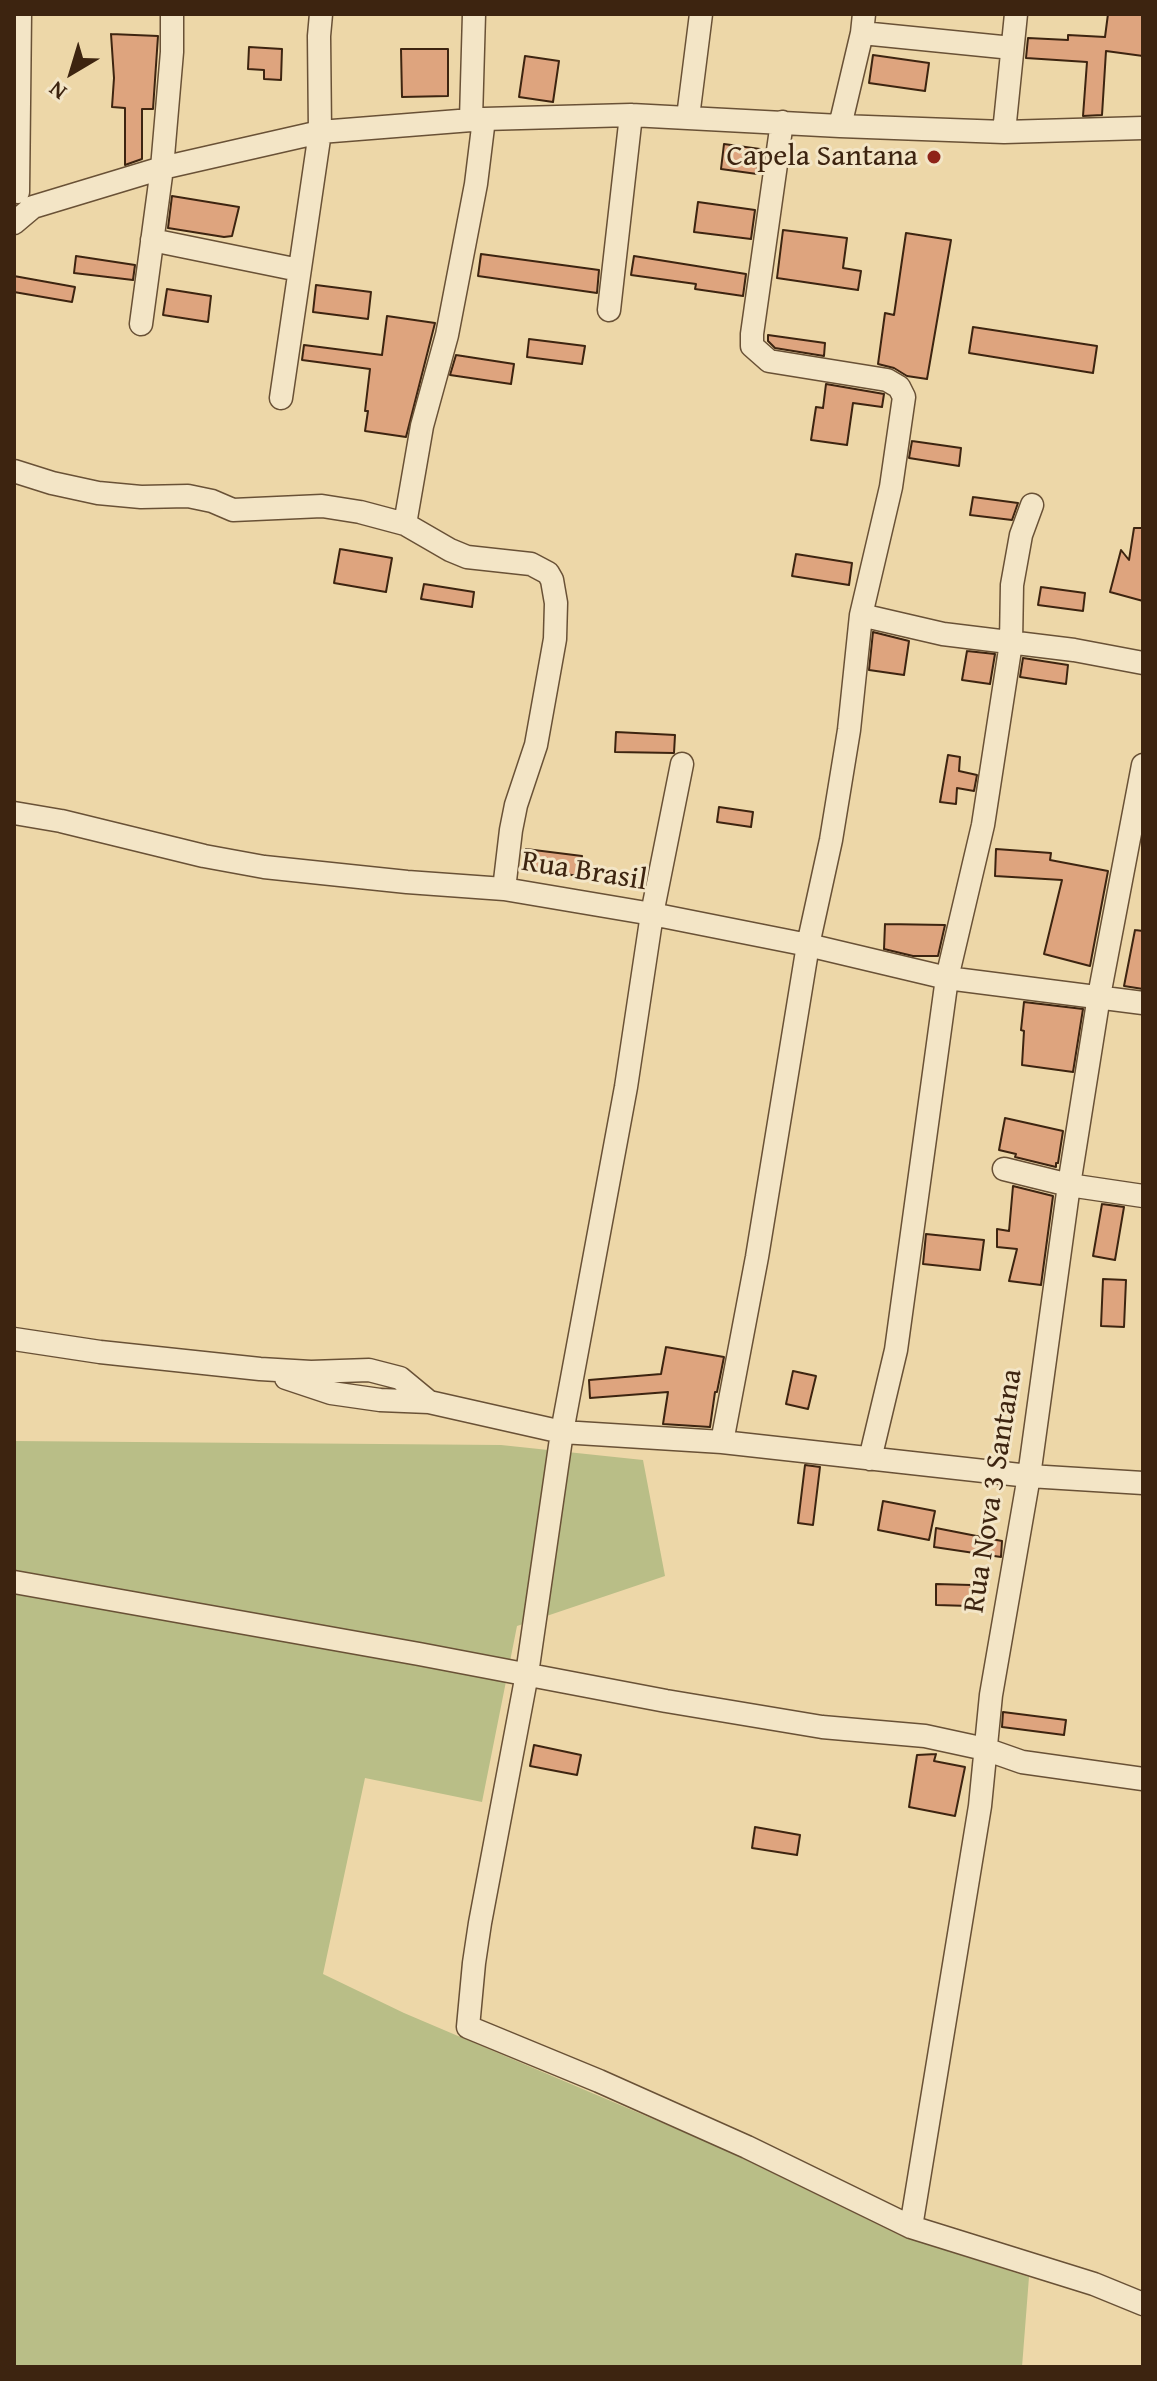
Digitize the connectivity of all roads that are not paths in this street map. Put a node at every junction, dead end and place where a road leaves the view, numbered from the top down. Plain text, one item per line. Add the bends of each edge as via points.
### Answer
1 (20, 14) edge
2 (172, 14) edge
3 (321, 14) edge
4 (474, 14) edge
5 (701, 14) edge
6 (1016, 14) edge
7 (863, 24) edge
8 (1012, 48) junction
9 (631, 115) junction
10 (688, 117) junction
11 (477, 119) junction
12 (782, 122) junction
13 (840, 126) junction
14 (1143, 128) edge
15 (320, 132) junction
16 (1004, 132) junction
17 (162, 168) junction
18 (22, 196) edge
19 (14, 223) edge
20 (152, 240) junction
21 (299, 270) junction
22 (609, 310) dead end
23 (141, 324) dead end
24 (281, 398) dead end
25 (14, 471) edge
26 (1032, 505) dead end
27 (405, 524) junction
28 (861, 615) junction
29 (1011, 643) junction
30 (1143, 663) edge
31 (682, 764) dead end
32 (1143, 765) edge
33 (14, 813) edge
34 (504, 889) junction
35 (652, 914) junction
36 (808, 945) junction
37 (947, 978) junction
38 (1099, 996) junction
39 (1143, 1003) edge
40 (1004, 1169) dead end
41 (1069, 1185) junction
42 (1143, 1196) edge
43 (14, 1339) edge
44 (562, 1432) junction
45 (722, 1442) junction
46 (870, 1459) junction
47 (1029, 1476) junction
48 (1143, 1483) edge
49 (14, 1582) edge
50 (527, 1674) junction
51 (985, 1749) junction
52 (1143, 1779) edge
53 (911, 2227) junction
54 (1143, 2304) edge

1 - 18 street
2 - 17 street
3 - 15 street
4 - 11 street
5 - 10 street
6 - 8 street
7 - 8 street
7 - 13 street
8 - 16 street
9 - 10 street
9 - 11 street
9 - 22 street
10 - 12 street
11 - 15 street
11 - 27 street via 476,184
12 - 13 street
12 - 28 street via 752,346 769,361 887,380 904,397 891,487
13 - 16 street
14 - 16 street
15 - 17 street
15 - 21 street
17 - 18 street
17 - 20 street
18 - 19 street
20 - 21 street
20 - 23 street
21 - 24 street
25 - 27 street via 98,493 188,496 233,510 322,506
26 - 29 street via 1012,585
27 - 34 street via 467,557 531,564 552,580 555,639 536,745 516,805
28 - 29 street
28 - 36 street via 849,730
29 - 30 street
29 - 37 street via 983,825
31 - 35 street
32 - 38 street, Rua Nova 3 Santana
33 - 34 street, Rua Brasil via 264,867
34 - 35 street, Rua Brasil
35 - 36 street, Rua Brasil
35 - 44 street
36 - 37 street, Rua Brasil
36 - 45 street
37 - 38 street, Rua Brasil
37 - 46 street via 896,1350
38 - 39 street, Rua Brasil
38 - 41 street, Rua Nova 3 Santana
40 - 41 street
41 - 42 street
41 - 47 street, Rua Nova 3 Santana
43 - 44 street via 260,1369 369,1370 400,1378 429,1402
44 - 45 street
44 - 50 street
45 - 46 street
46 - 47 street
47 - 48 street
47 - 51 street, Rua Nova 3 Santana
49 - 50 street
50 - 51 street via 764,1718 925,1736
50 - 53 street via 480,1923 468,2027 747,2147
51 - 52 street via 1052,1768
51 - 53 street, Rua Nova 3 Santana
53 - 54 street

